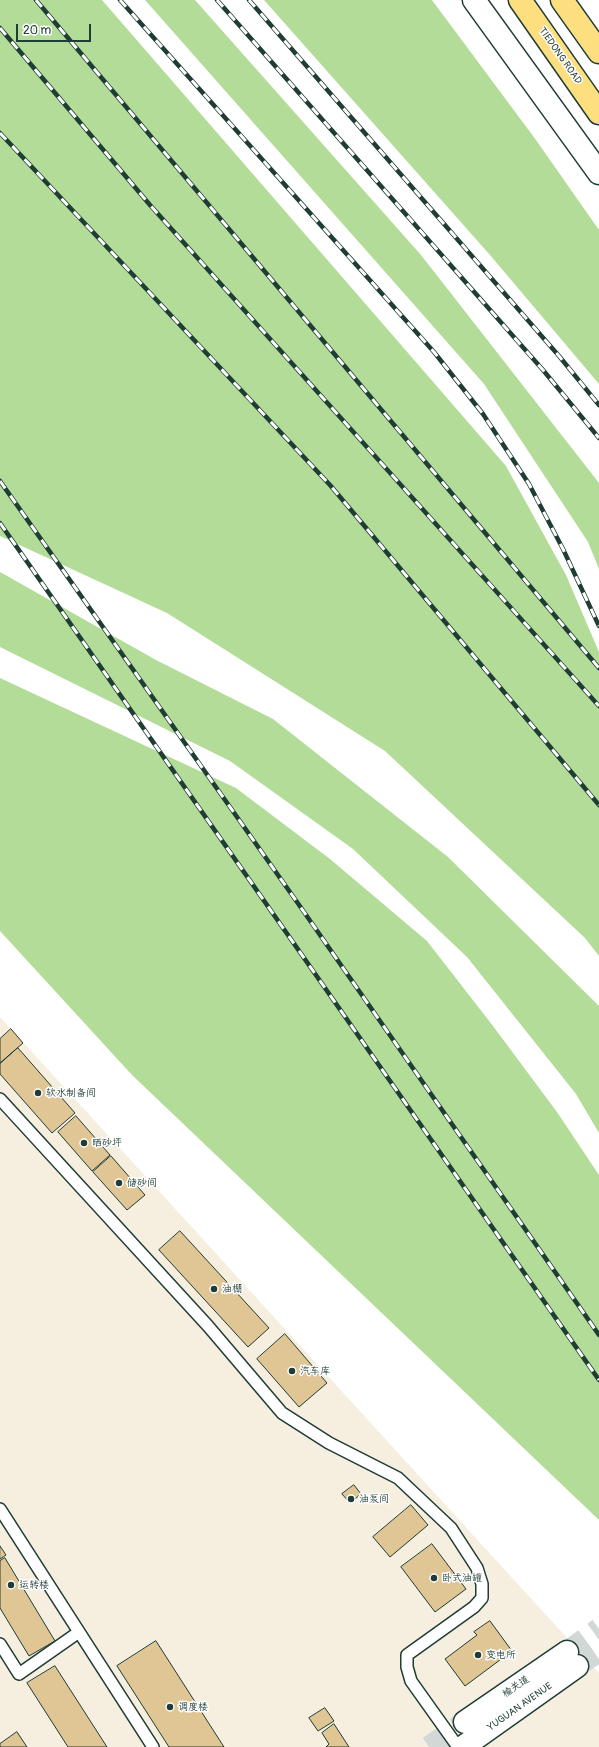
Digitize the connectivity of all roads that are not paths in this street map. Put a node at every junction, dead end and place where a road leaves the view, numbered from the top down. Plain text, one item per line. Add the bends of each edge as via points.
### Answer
1 (474, 0) edge
2 (520, 0) edge
3 (562, 0) edge
4 (599, 52) edge
5 (599, 113) edge
6 (599, 173) edge
7 (0, 1099) edge
8 (0, 1509) edge
9 (79, 1632) junction
10 (0, 1644) edge
11 (572, 1659) joint
12 (465, 1722) tunnel mouth
13 (153, 1747) edge
14 (458, 1747) edge
15 (463, 1747) edge

1 - 6 main road
2 - 5 main road, TIEDONG ROAD
3 - 4 main road
7 - 14 lane via 208,1326 282,1413 329,1443 398,1478 451,1528 476,1568 482,1584 482,1598 474,1607 407,1655 407,1666 411,1681
8 - 9 lane
9 - 10 lane via 19,1674
9 - 13 lane
11 - 12 main road, 榆关道
11 - 15 main road, YUGUAN AVENUE

